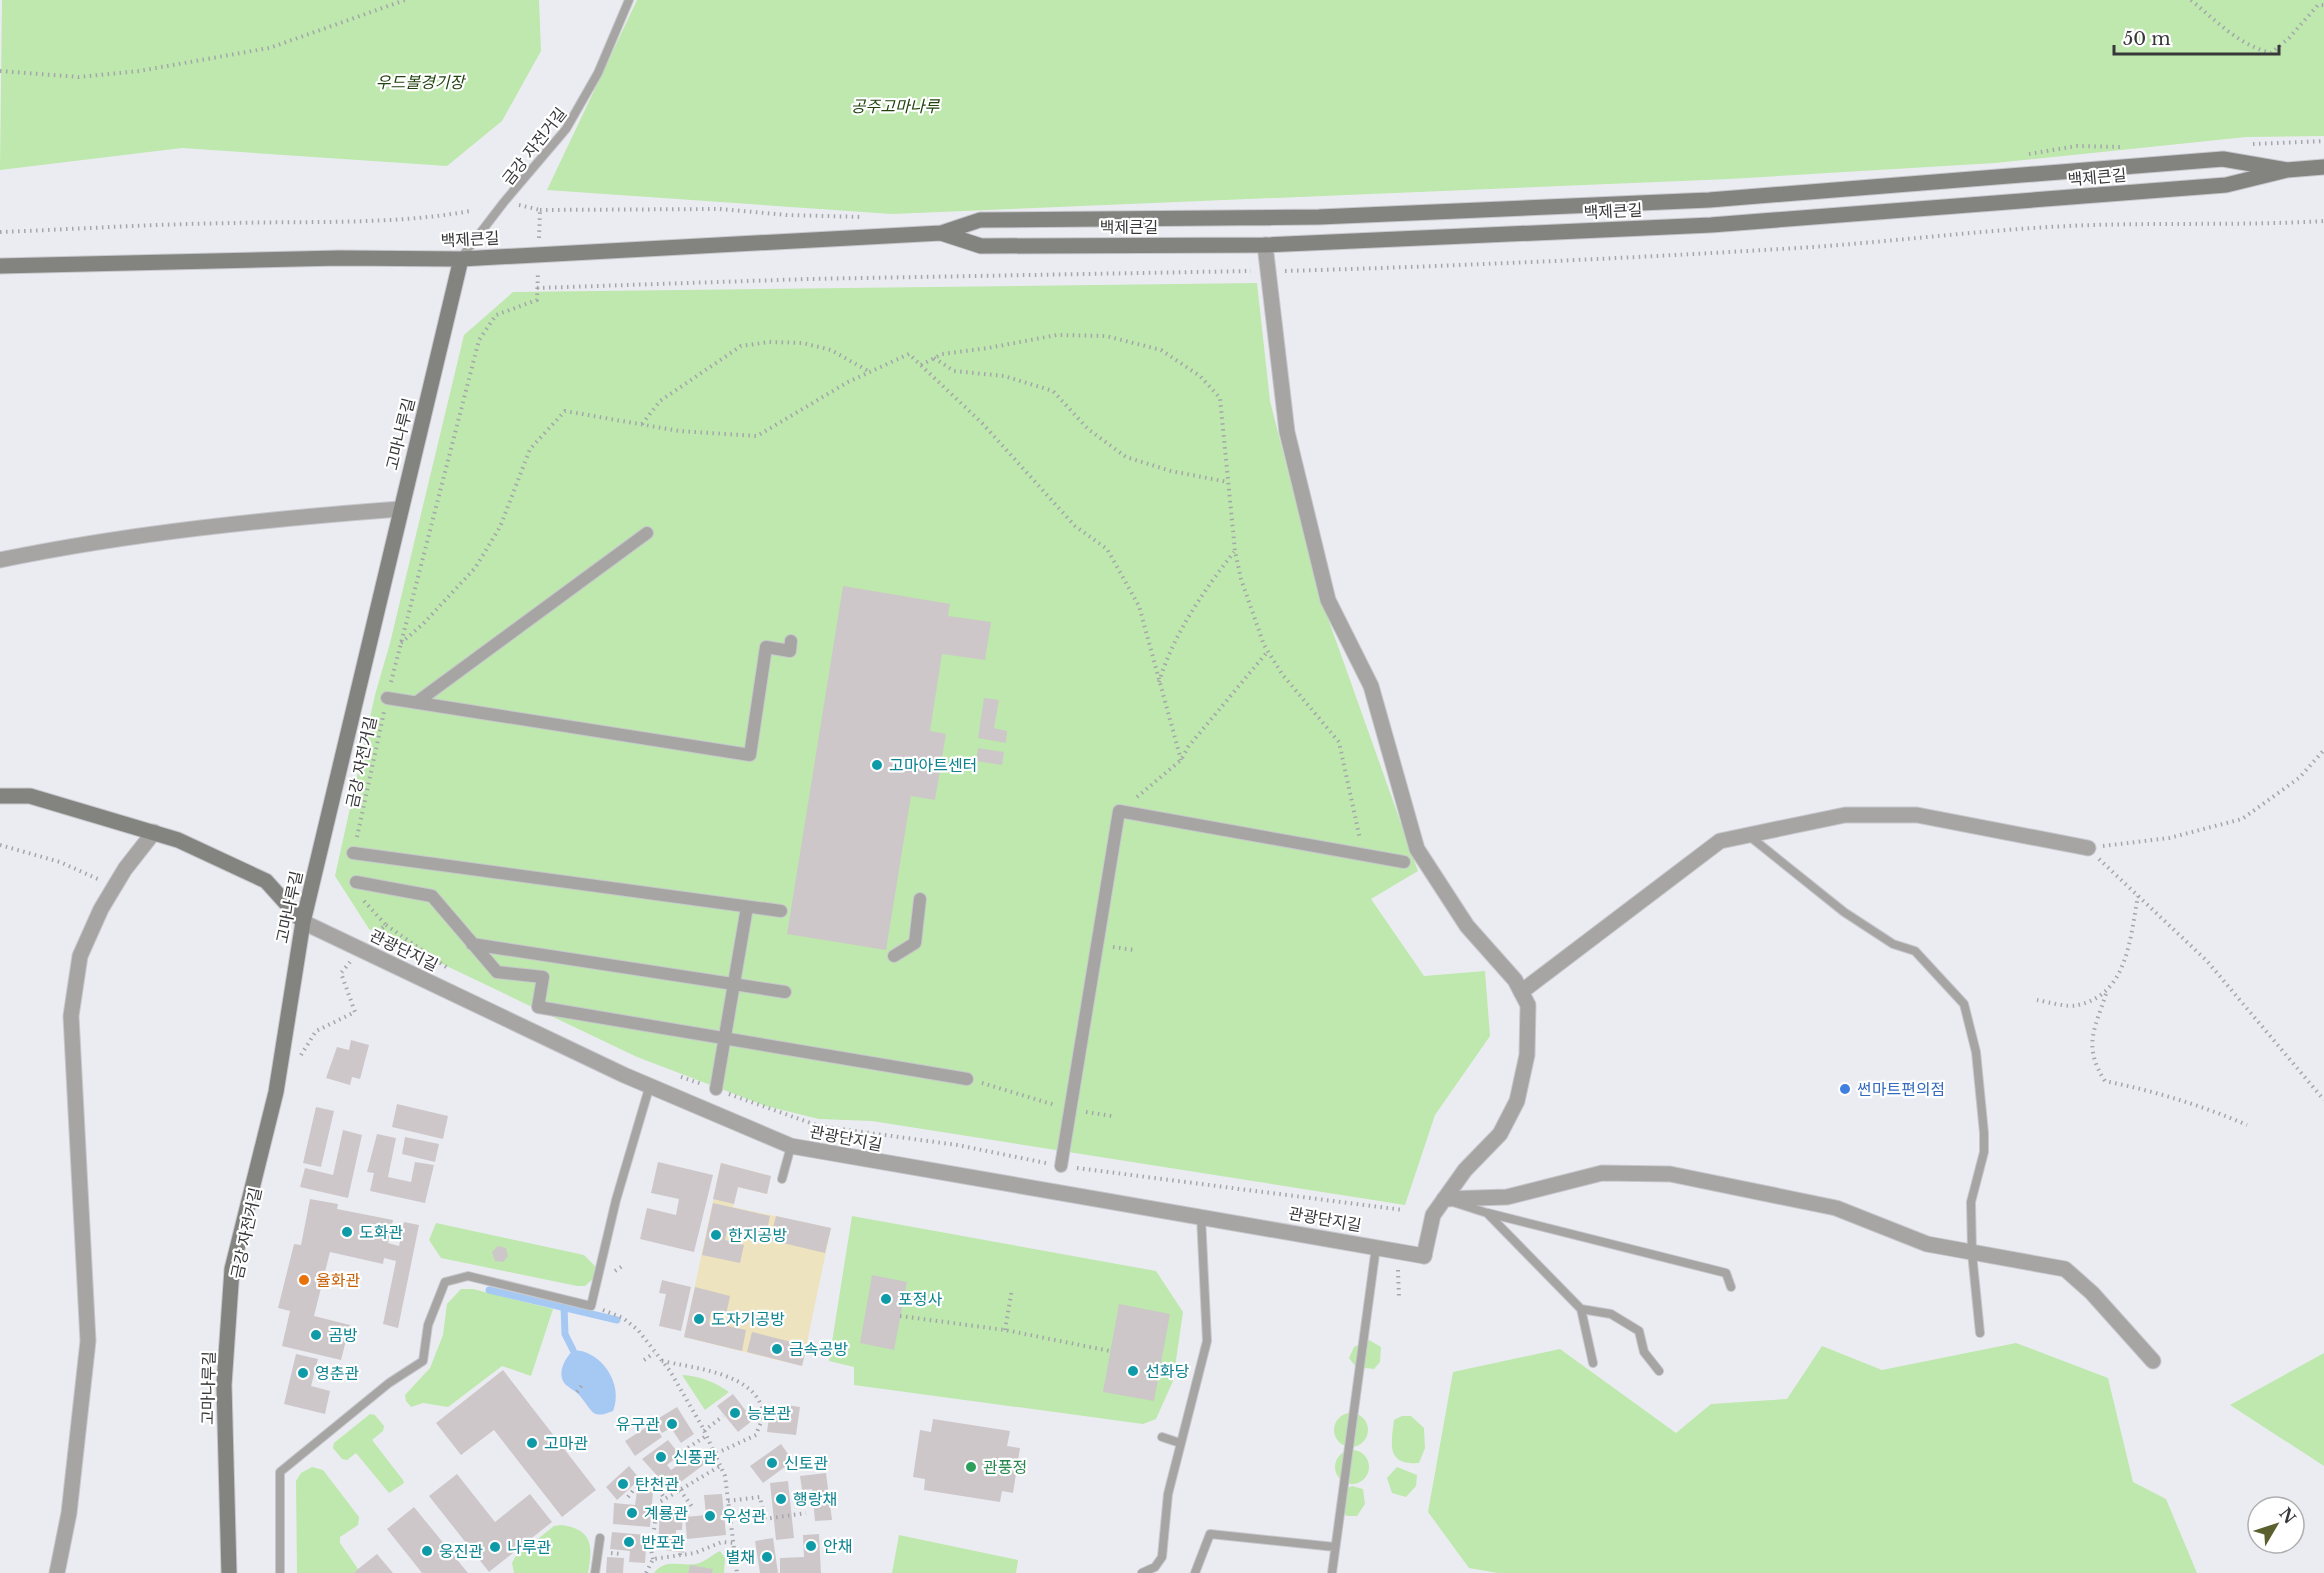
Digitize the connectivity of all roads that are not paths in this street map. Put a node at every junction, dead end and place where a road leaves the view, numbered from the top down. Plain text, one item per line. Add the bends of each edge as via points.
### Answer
1 (629, 0) edge
2 (2324, 167) edge
3 (2287, 170) junction
4 (941, 233) junction
5 (1265, 245) junction
6 (461, 259) junction
7 (0, 266) edge
8 (400, 509) junction
9 (647, 533) dead end
10 (0, 560) edge
11 (791, 641) dead end
12 (387, 698) road end
13 (417, 702) junction
14 (0, 796) edge
15 (154, 832) junction
16 (1748, 835) junction
17 (2088, 848) road end
18 (353, 853) road end
19 (1404, 862) dead end
20 (356, 882) road end
21 (920, 899) dead end
22 (747, 907) junction
23 (781, 911) dead end
24 (303, 922) junction
25 (472, 944) junction
26 (894, 956) dead end
27 (733, 984) junction
28 (785, 992) dead end
29 (1521, 992) junction
30 (724, 1038) junction
31 (966, 1079) road end
32 (650, 1085) junction
33 (716, 1089) road end
34 (791, 1146) junction
35 (1061, 1166) road end
36 (782, 1179) dead end
37 (1444, 1199) junction
38 (1487, 1213) junction
39 (1201, 1215) junction
40 (1376, 1247) junction
41 (1972, 1253) junction
42 (1731, 1287) dead end
43 (1581, 1309) junction
44 (1980, 1333) dead end
45 (2153, 1361) dead end
46 (1593, 1363) dead end
47 (1659, 1371) dead end
48 (1162, 1437) dead end
49 (1180, 1443) junction
50 (600, 1538) dead end
51 (1335, 1547) junction
52 (57, 1573) edge
53 (229, 1573) edge
54 (280, 1573) edge
55 (595, 1573) edge
56 (1142, 1573) edge
57 (1195, 1573) edge
58 (1332, 1573) edge

1 - 6 lane via 598,74 566,129
2 - 3 main road, 백제큰길
3 - 4 main road, 백제큰길 via 2223,159 1709,200 1319,217 980,220
3 - 5 main road, 백제큰길 via 2226,184 1711,225
4 - 5 main road, 백제큰길 via 981,246
4 - 6 main road, 백제큰길
5 - 29 street via 1287,432 1328,600 1371,686 1416,849 1467,926
6 - 7 main road, 백제큰길
6 - 8 main road, 고마나루길
8 - 10 street via 306,516 69,546
8 - 24 main road, 고마나루길
9 - 13 street
11 - 13 street via 790,651 766,647 750,755
12 - 13 street
14 - 15 main road via 30,796
15 - 24 main road via 266,881
15 - 52 street via 114,886 80,956 71,1016 88,1341 69,1513
16 - 17 street via 1845,815 1917,814
16 - 29 street via 1720,841
16 - 41 lane via 1844,912 1893,944 1916,951 1964,1004 1976,1052 1984,1133 1984,1152 1971,1202
18 - 22 street
19 - 35 street via 1119,811
20 - 25 street via 432,896
21 - 26 street via 915,943
22 - 23 street
22 - 27 street
24 - 32 street, 관광단지길
24 - 53 main road, 고마나루길 via 276,1092 232,1269 224,1385
25 - 27 street
25 - 30 street via 497,972 543,977 538,1007
27 - 28 street
27 - 30 street
29 - 37 street via 1528,1005 1528,1031 1517,1101 1500,1134 1465,1170
30 - 31 street
30 - 33 street
32 - 34 street, 관광단지길
32 - 54 lane via 616,1200 591,1306 468,1276 445,1282 428,1325 423,1361 389,1383 280,1472
34 - 36 lane
34 - 39 street, 관광단지길 via 1104,1202
37 - 38 lane
37 - 40 street, 관광단지길 via 1433,1215 1424,1256
37 - 41 street via 1507,1197 1602,1173 1670,1174 1836,1208 1927,1244
38 - 42 lane via 1726,1273
38 - 43 lane
39 - 40 street, 관광단지길
39 - 49 lane via 1207,1341
40 - 51 lane
41 - 44 lane
41 - 45 street via 2065,1269
43 - 46 lane
43 - 47 lane via 1611,1314 1639,1331 1644,1352
48 - 49 lane
49 - 56 lane via 1168,1494 1162,1557 1155,1568
50 - 55 lane
51 - 57 lane via 1210,1534
51 - 58 lane

